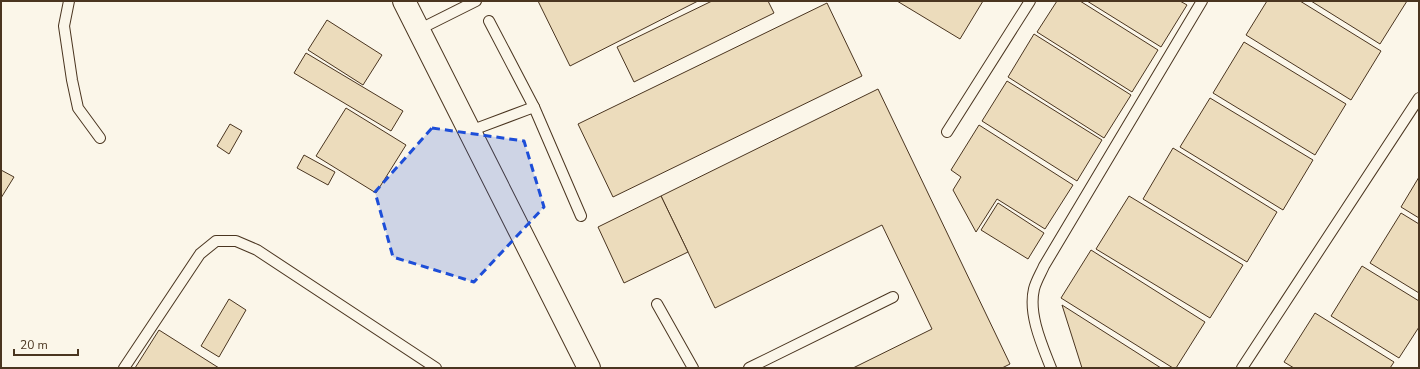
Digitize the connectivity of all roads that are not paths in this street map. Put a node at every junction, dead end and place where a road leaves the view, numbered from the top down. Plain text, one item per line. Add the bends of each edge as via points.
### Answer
1 (69, 1) edge
2 (404, 1) edge
3 (476, 1) edge
4 (1030, 1) edge
5 (1202, 1) edge
6 (489, 21) dead end
7 (418, 30) junction
8 (1419, 98) edge
9 (534, 107) junction
10 (470, 131) junction
11 (947, 132) dead end
12 (100, 138) dead end
13 (581, 216) dead end
14 (893, 297) dead end
15 (656, 304) dead end
16 (124, 368) edge
17 (436, 368) edge
18 (589, 368) edge
19 (693, 368) edge
20 (749, 368) edge
21 (1051, 368) edge
22 (1242, 368) edge

1 - 12 lane via 64,26 78,108
2 - 7 street
3 - 7 lane
4 - 11 lane
5 - 21 lane via 1044,266 1034,289 1033,314
6 - 9 lane
7 - 10 street
8 - 22 lane
9 - 10 lane
9 - 13 lane
10 - 18 street
14 - 20 lane
15 - 19 lane
16 - 17 lane via 200,254 216,241 236,241 257,250

